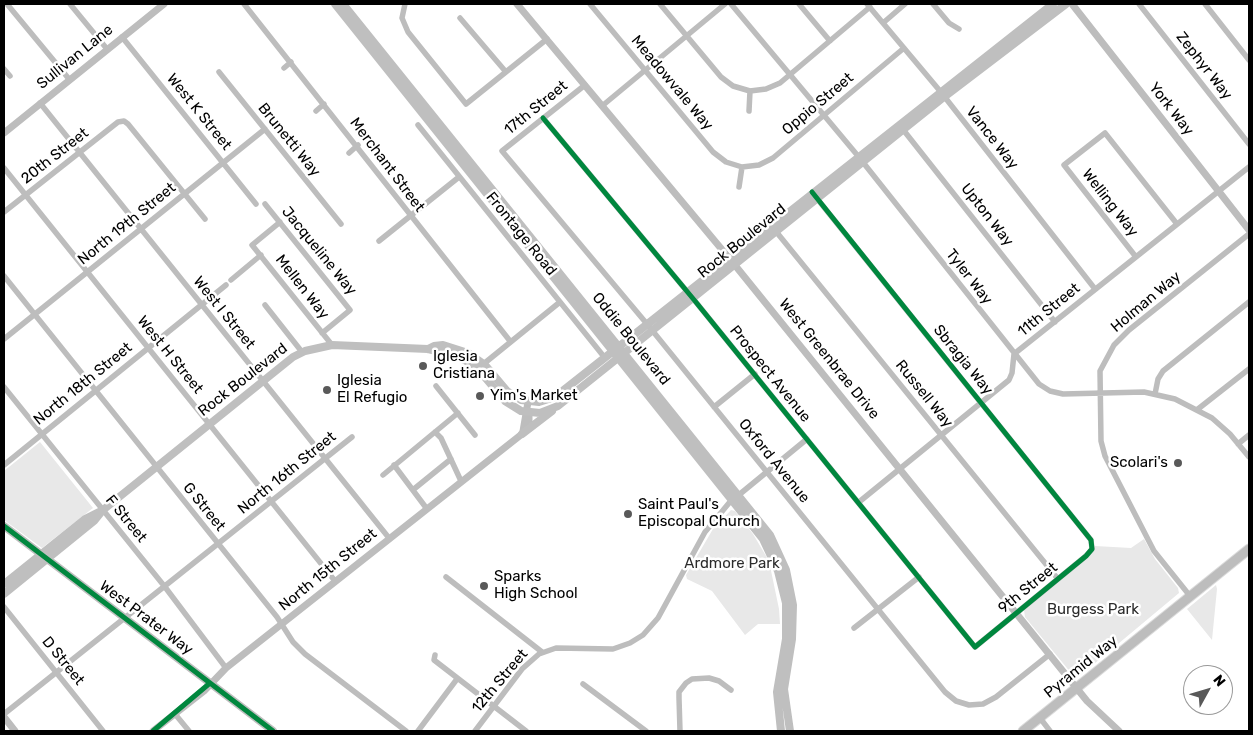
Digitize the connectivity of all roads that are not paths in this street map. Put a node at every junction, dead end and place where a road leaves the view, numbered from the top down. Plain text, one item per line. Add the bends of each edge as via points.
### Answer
1 (7, 4) edge
2 (70, 4) edge
3 (164, 4) edge
4 (244, 4) edge
5 (335, 4) edge
6 (344, 4) edge
7 (405, 4) edge
8 (517, 4) edge
9 (590, 4) edge
10 (660, 4) edge
11 (726, 4) edge
12 (731, 4) edge
13 (799, 4) edge
14 (905, 4) edge
15 (932, 4) edge
16 (1053, 4) edge
17 (1066, 4) edge
18 (1072, 4) edge
19 (1139, 4) edge
20 (1205, 4) edge
21 (868, 6) edge
22 (460, 18) dead end
23 (883, 23) junction
24 (958, 28) dead end
25 (122, 36) junction
26 (687, 36) junction
27 (547, 40) junction
28 (830, 41) junction
29 (904, 48) junction
30 (107, 49) junction
31 (1249, 60) edge
32 (291, 62) junction
33 (284, 68) dead end
34 (4, 69) edge
35 (645, 71) junction
36 (219, 72) dead end
37 (506, 72) junction
38 (790, 74) junction
39 (10, 76) dead end
40 (69, 79) junction
41 (585, 85) junction
42 (750, 90) junction
43 (942, 94) junction
44 (40, 103) junction
45 (324, 104) junction
46 (602, 106) junction
47 (316, 111) dead end
48 (749, 111) dead end
49 (824, 115) junction
50 (543, 118) junction
51 (418, 125) dead end
52 (901, 126) junction
53 (265, 129) junction
54 (5, 130) edge
55 (1249, 144) edge
56 (358, 146) junction
57 (502, 151) joint
58 (80, 152) junction
59 (349, 153) dead end
60 (860, 159) junction
61 (224, 163) junction
62 (742, 167) junction
63 (1249, 167) edge
64 (4, 168) edge
65 (459, 177) junction
66 (739, 187) dead end
67 (1218, 191) junction
68 (185, 194) junction
69 (26, 195) junction
70 (814, 195) junction
71 (256, 204) dead end
72 (265, 204) dead end
73 (4, 212) edge
74 (410, 216) junction
75 (205, 219) dead end
76 (280, 222) junction
77 (341, 224) dead end
78 (1177, 224) junction
79 (773, 228) junction
80 (140, 229) junction
81 (1249, 232) edge
82 (379, 241) dead end
83 (261, 255) junction
84 (1136, 257) junction
85 (731, 261) junction
86 (88, 272) junction
87 (4, 276) edge
88 (230, 280) dead end
89 (226, 285) dead end
90 (1095, 289) junction
91 (690, 295) junction
92 (560, 302) junction
93 (1249, 302) edge
94 (202, 305) junction
95 (265, 305) dead end
96 (35, 314) junction
97 (1054, 322) junction
98 (649, 327) junction
99 (322, 333) junction
100 (4, 339) edge
101 (510, 341) junction
102 (332, 345) junction
103 (148, 348) junction
104 (619, 351) junction
105 (302, 352) junction
106 (1014, 354) junction
107 (605, 358) junction
108 (480, 366) junction
109 (1249, 369) edge
110 (755, 374) junction
111 (263, 382) junction
112 (436, 386) dead end
113 (4, 387) edge
114 (96, 391) junction
115 (1099, 393) junction
116 (1155, 394) junction
117 (528, 402) junction
118 (982, 403) junction
119 (558, 406) junction
120 (714, 407) junction
121 (1198, 409) junction
122 (458, 413) junction
123 (527, 413) junction
124 (209, 424) junction
125 (435, 432) junction
126 (42, 434) junction
127 (522, 434) junction
128 (475, 435) dead end
129 (1249, 435) edge
130 (941, 436) junction
131 (352, 437) dead end
132 (807, 439) junction
133 (1238, 444) junction
134 (1249, 457) edge
135 (324, 458) junction
136 (451, 459) junction
137 (4, 465) edge
138 (394, 465) junction
139 (156, 467) junction
140 (900, 469) junction
141 (767, 472) junction
142 (383, 475) dead end
143 (461, 481) junction
144 (414, 489) junction
145 (736, 497) junction
146 (271, 501) junction
147 (858, 502) junction
148 (427, 509) junction
149 (103, 510) junction
150 (4, 526) edge
151 (389, 538) junction
152 (218, 544) junction
153 (1092, 546) joint
154 (1249, 549) edge
155 (44, 556) junction
156 (446, 577) dead end
157 (919, 577) junction
158 (1058, 579) junction
159 (335, 581) junction
160 (4, 584) edge
161 (165, 587) junction
162 (4, 594) edge
163 (1190, 596) junction
164 (4, 607) edge
165 (878, 609) junction
166 (1016, 613) junction
167 (124, 618) junction
168 (281, 625) junction
169 (854, 628) dead end
170 (975, 647) joint
171 (542, 652) junction
172 (1050, 654) junction
173 (435, 655) dead end
174 (226, 668) junction
175 (56, 672) junction
176 (457, 679) junction
177 (210, 683) junction
178 (583, 684) dead end
179 (1077, 688) junction
180 (731, 690) dead end
181 (494, 707) junction
182 (175, 714) junction
183 (4, 716) edge
184 (1040, 718) junction
185 (15, 731) edge
186 (103, 731) edge
187 (153, 731) edge
188 (189, 731) edge
189 (273, 731) edge
190 (406, 731) edge
191 (418, 731) edge
192 (475, 731) edge
193 (526, 731) edge
194 (646, 731) edge
195 (680, 731) edge
196 (781, 731) edge
197 (790, 731) edge
198 (1023, 731) edge
199 (1050, 731) edge
200 (1119, 731) edge

1 - 40 street
2 - 30 street
3 - 25 street, Sullivan Lane
4 - 32 street, Merchant Street
5 - 104 main road, Oddie Boulevard
6 - 104 main road, Oddie Boulevard
7 - 37 street via 402,18 408,32 466,104
8 - 27 street, West Greenbrae Drive
9 - 35 street, Meadowvale Way
10 - 26 street
11 - 26 street
12 - 38 street, Tyler Way
13 - 28 street
14 - 23 street
15 - 24 street
16 - 43 main road, Rock Boulevard
17 - 43 main road, Rock Boulevard
18 - 67 street, York Way
19 - 55 street, Zephyr Way
20 - 31 street
21 - 23 street, Vance Way
21 - 28 street
22 - 37 street
23 - 29 street, Vance Way
25 - 30 street, Sullivan Lane
25 - 61 street, West K Street
26 - 35 street
26 - 42 street via 727,82
27 - 37 street
27 - 41 street, West Greenbrae Drive
28 - 38 street
29 - 43 street, Vance Way
29 - 49 street, Oppio Street
30 - 40 street, Sullivan Lane
32 - 33 street
32 - 45 street, Merchant Street
34 - 39 street
35 - 46 street
35 - 62 street, Meadowvale Way via 713,152 726,162
36 - 53 street, Brunetti Way
38 - 42 street via 773,86
38 - 49 street, Tyler Way
40 - 44 street, Sullivan Lane
41 - 46 street, West Greenbrae Drive
41 - 50 street, 17th Street
42 - 48 street
43 - 52 main road, Rock Boulevard
43 - 90 street, Vance Way
44 - 54 street, Sullivan Lane
44 - 58 street, West I Street
45 - 47 street
45 - 56 street, Merchant Street
46 - 85 street, West Greenbrae Drive
49 - 60 street, Tyler Way
49 - 62 street, Oppio Street via 773,158 759,166
50 - 57 street, 17th Street
50 - 91 street, Prospect Avenue
51 - 65 street, Frontage Road
52 - 60 main road, Rock Boulevard
52 - 97 street, Upton Way
53 - 61 street, North 19th Street
53 - 77 street, Brunetti Way
56 - 59 street
56 - 74 street, Merchant Street
57 - 98 street, Oxford Avenue
58 - 68 street, 20th Street via 118,122 124,121
58 - 69 street, 20th Street
58 - 80 street, West I Street
60 - 70 main road, Rock Boulevard
60 - 106 street, Tyler Way
61 - 68 street, North 19th Street
61 - 71 street, West K Street
62 - 66 street
63 - 67 street, 11th Street
64 - 69 street, West H Street
65 - 74 street
65 - 92 street, Frontage Road
67 - 78 street, 11th Street
67 - 81 street, York Way
68 - 75 street
68 - 80 street, North 19th Street
69 - 73 street, 20th Street
69 - 86 street, West H Street
70 - 79 main road, Rock Boulevard
70 - 118 street, Sbragia Way
72 - 76 street, Jacqueline Way
74 - 82 street
74 - 101 street, Merchant Street
76 - 83 street, Mellen Way via 252,245
76 - 99 street, Jacqueline Way via 350,310
78 - 84 street, 11th Street
78 - 84 street, Welling Way via 1105,133 1064,165
79 - 85 main road, Rock Boulevard
79 - 130 street, Russell Way
80 - 86 street, North 19th Street
80 - 94 street, West I Street
81 - 115 street, Holman Way via 1121,337 1102,365
83 - 88 street
83 - 99 street, Mellen Way
84 - 90 street, 11th Street
85 - 91 main road, Rock Boulevard
85 - 140 street, West Greenbrae Drive
86 - 96 street, North 19th Street
86 - 103 street, West H Street
87 - 96 street, G Street
89 - 94 street, North 18th Street
90 - 97 street, 11th Street
91 - 98 main road, Rock Boulevard
91 - 110 street, Prospect Avenue
92 - 101 street
92 - 107 street, Frontage Road
93 - 116 street via 1163,370
94 - 103 street, North 18th Street
94 - 111 street, West I Street
95 - 105 street
96 - 100 street, North 19th Street
96 - 114 street, G Street
97 - 106 street, 11th Street
98 - 104 main road, Rock Boulevard
98 - 120 street, Oxford Avenue
99 - 102 street, Mellen Way
101 - 108 street
102 - 105 main road, Rock Boulevard
102 - 108 main road, Rock Boulevard via 452,347 468,353
103 - 114 street, North 18th Street
103 - 124 street, West H Street
104 - 107 main road, Rock Boulevard
104 - 119 main road, Rock Boulevard
104 - 145 main road, Oddie Boulevard
105 - 111 main road, Rock Boulevard
106 - 115 street, Tyler Way via 1039,384 1055,395
106 - 118 street, 11th Street via 1009,380
107 - 117 main road, Rock Boulevard via 555,397
108 - 117 main road, Rock Boulevard via 507,392
108 - 123 main road, Rock Boulevard via 504,401
109 - 121 street
110 - 120 street
110 - 132 street, Prospect Avenue
111 - 124 main road, Rock Boulevard
111 - 135 street, West I Street
112 - 122 street
113 - 126 street, F Street
114 - 126 street, North 18th Street
114 - 139 street, G Street
115 - 116 street, Tyler Way
115 - 163 street, Holman Way via 1101,441 1107,462 1154,551
116 - 121 street, Tyler Way
117 - 123 street
118 - 130 street, 11th Street
118 - 153 street, Sbragia Way via 1089,535
119 - 123 main road, Rock Boulevard via 540,413
119 - 127 main road
120 - 141 street, Oxford Avenue
121 - 133 street, Tyler Way
122 - 125 street
122 - 128 street
123 - 127 street
124 - 139 main road, Rock Boulevard
124 - 146 street, West H Street
125 - 136 street
125 - 138 street
126 - 137 street, North 18th Street
126 - 149 street, F Street
127 - 143 street, North 15th Street
129 - 133 street
130 - 140 street, 11th Street
130 - 158 street, Russell Way
131 - 135 street, North 16th Street
132 - 141 street, 12th Street
132 - 147 street, Prospect Avenue
133 - 134 street, Tyler Way
135 - 146 street, North 16th Street
135 - 151 street, West I Street
136 - 143 street
136 - 144 street
138 - 142 street
138 - 144 street
139 - 149 main road, Rock Boulevard
139 - 152 street, G Street
140 - 147 street, 11th Street
140 - 166 street, West Greenbrae Drive
141 - 145 street, 12th Street
141 - 165 street, Oxford Avenue
143 - 148 street, North 15th Street
144 - 148 street
145 - 171 street, 12th Street via 705,532 658,618 643,635 613,649 556,648
145 - 196 main road, Oddie Boulevard via 769,549 784,592 786,626 777,692
145 - 197 main road, Oddie Boulevard via 776,545 791,591 793,629 784,689
146 - 152 street, North 16th Street
146 - 159 street, West H Street
147 - 157 street, Prospect Avenue
148 - 151 street, North 15th Street
149 - 155 main road, Rock Boulevard via 85,519
149 - 161 street, F Street
150 - 155 main road, West Prater Way
151 - 159 street, North 15th Street
152 - 161 street, North 16th Street
152 - 168 street, G Street
153 - 158 street, 9th Street via 1086,556
154 - 163 main road, Pyramid Way
155 - 160 main road, Rock Boulevard
155 - 162 main road, Rock Boulevard
155 - 167 main road, West Prater Way
156 - 171 street
157 - 165 street
157 - 170 street, Prospect Avenue
158 - 166 street, 9th Street
159 - 168 street, North 15th Street
161 - 167 street, North 16th Street
161 - 174 street, F Street
163 - 179 main road, Pyramid Way
164 - 175 street, D Street
165 - 169 street
165 - 172 street, Oxford Avenue via 945,692 956,701 969,705 983,704 996,697
166 - 170 street, 9th Street
166 - 172 street, West Greenbrae Drive
167 - 175 street, North 16th Street
167 - 177 main road, West Prater Way
168 - 174 street, North 15th Street
168 - 190 street, G Street via 305,654
171 - 181 street, 12th Street via 524,666
172 - 179 street, West Greenbrae Drive
173 - 176 street via 434,660
174 - 177 street, North 15th Street
175 - 183 street, North 16th Street
175 - 186 street, D Street
176 - 181 street
176 - 191 street
177 - 182 street, North 15th Street
177 - 189 main road, West Prater Way
178 - 194 street
179 - 184 main road, Pyramid Way
179 - 200 street, West Greenbrae Drive via 1094,709
180 - 195 street via 709,678 692,679 686,683 678,698
181 - 192 street, 12th Street
181 - 193 street
182 - 187 street, North 15th Street
182 - 188 street
183 - 185 street
184 - 198 main road, Pyramid Way
184 - 199 street

